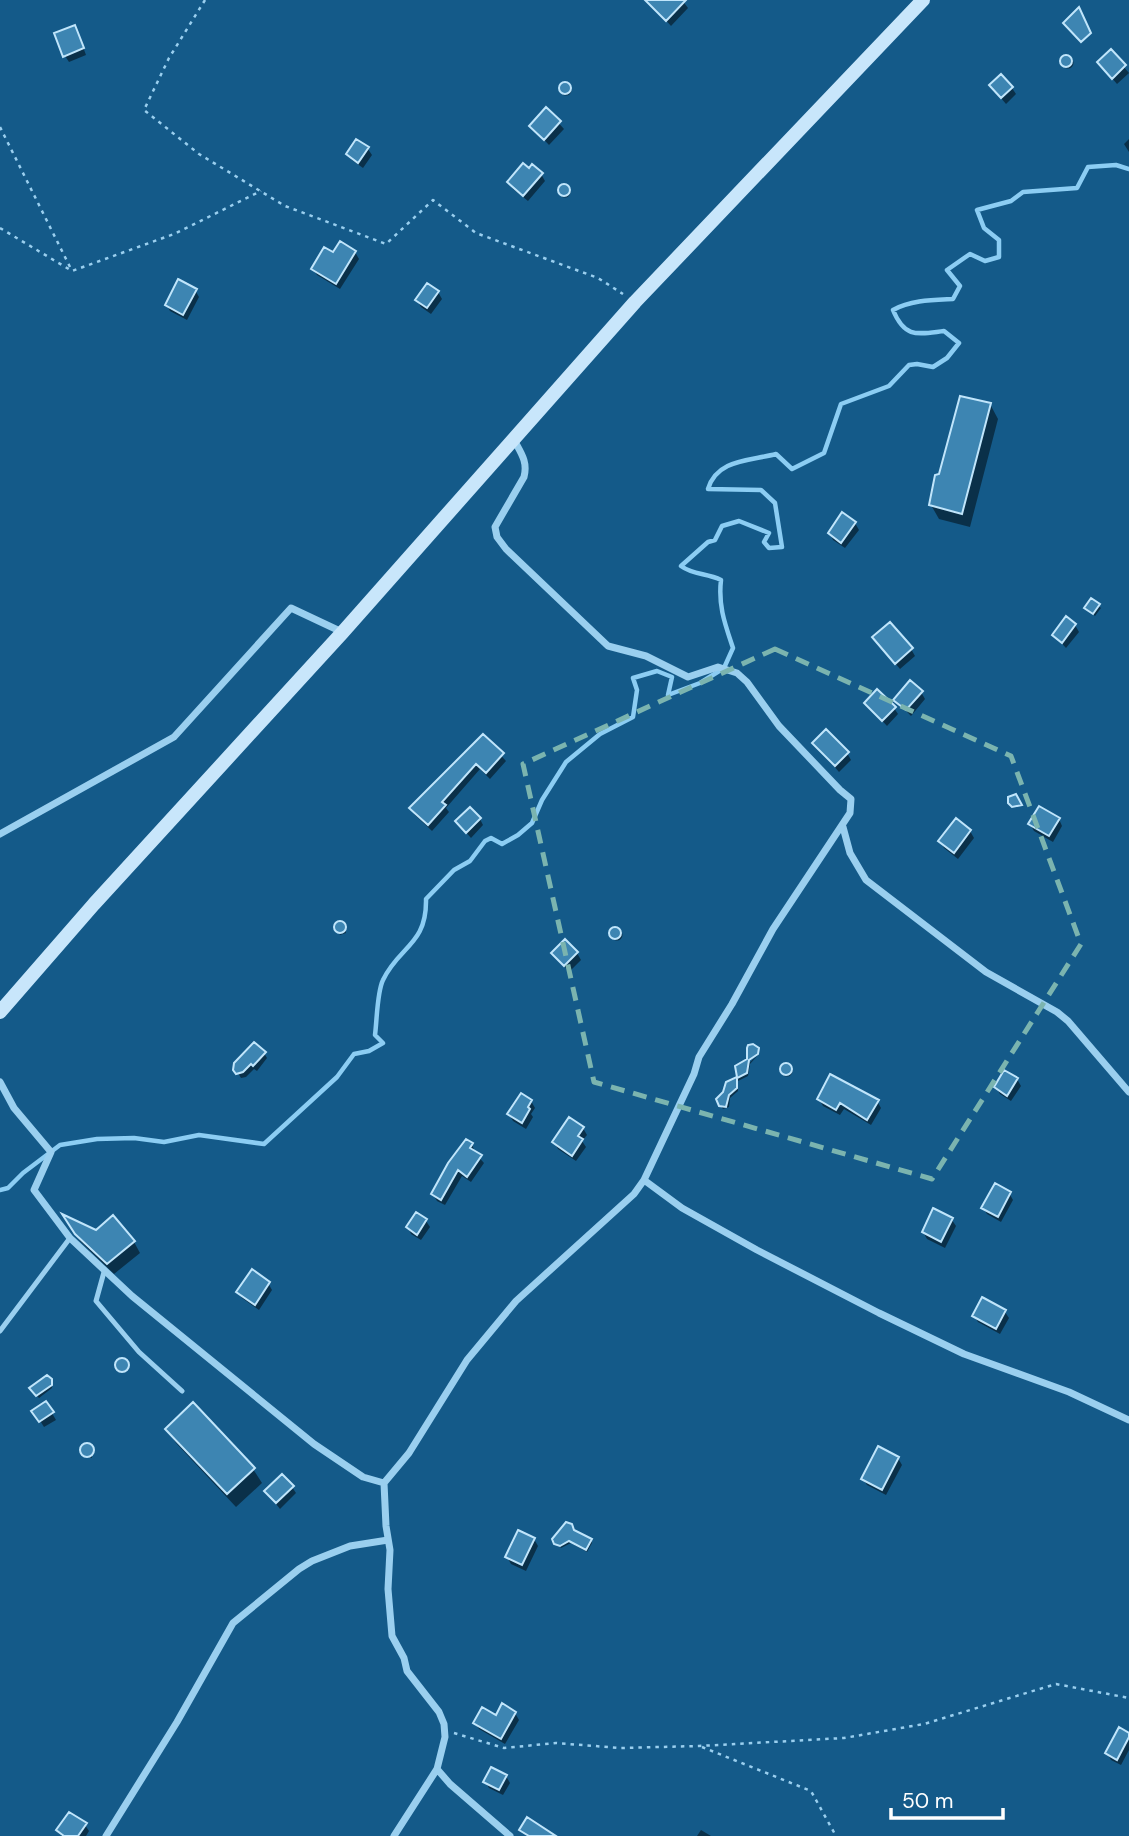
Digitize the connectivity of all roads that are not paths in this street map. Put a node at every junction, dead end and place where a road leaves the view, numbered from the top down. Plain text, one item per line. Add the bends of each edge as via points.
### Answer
1 (923, 0) edge
2 (514, 440) junction
3 (342, 633) junction
4 (843, 827) junction
5 (0, 834) edge
6 (0, 1012) edge
7 (0, 1082) edge
8 (1129, 1092) edge
9 (644, 1180) junction
10 (71, 1238) junction
11 (104, 1272) junction
12 (0, 1331) edge
13 (182, 1391) dead end
14 (1129, 1420) edge
15 (384, 1483) junction
16 (388, 1540) junction
17 (437, 1769) junction
18 (106, 1836) edge
19 (394, 1836) edge
20 (510, 1836) edge

1 - 2 main road via 635,302
2 - 3 main road
2 - 4 street via 526,468 495,527 506,549 607,646 646,656 688,677 718,667 737,673 779,726 851,799
3 - 5 street via 291,608 174,737
3 - 6 main road
4 - 8 street via 850,853 866,880 986,972 1057,1012
4 - 9 street via 773,929 699,1057
7 - 10 street via 14,1108 51,1152 34,1190
9 - 14 street via 682,1208 879,1313 964,1354 1069,1392
9 - 15 street via 516,1301 467,1360 409,1453
10 - 11 street
10 - 12 lane
11 - 13 lane via 96,1301 139,1352
11 - 15 street via 314,1444 363,1477
15 - 16 street
16 - 17 street via 392,1636 407,1671 439,1712 445,1737
16 - 18 street via 350,1546 305,1565 233,1623
17 - 19 street
17 - 20 street

